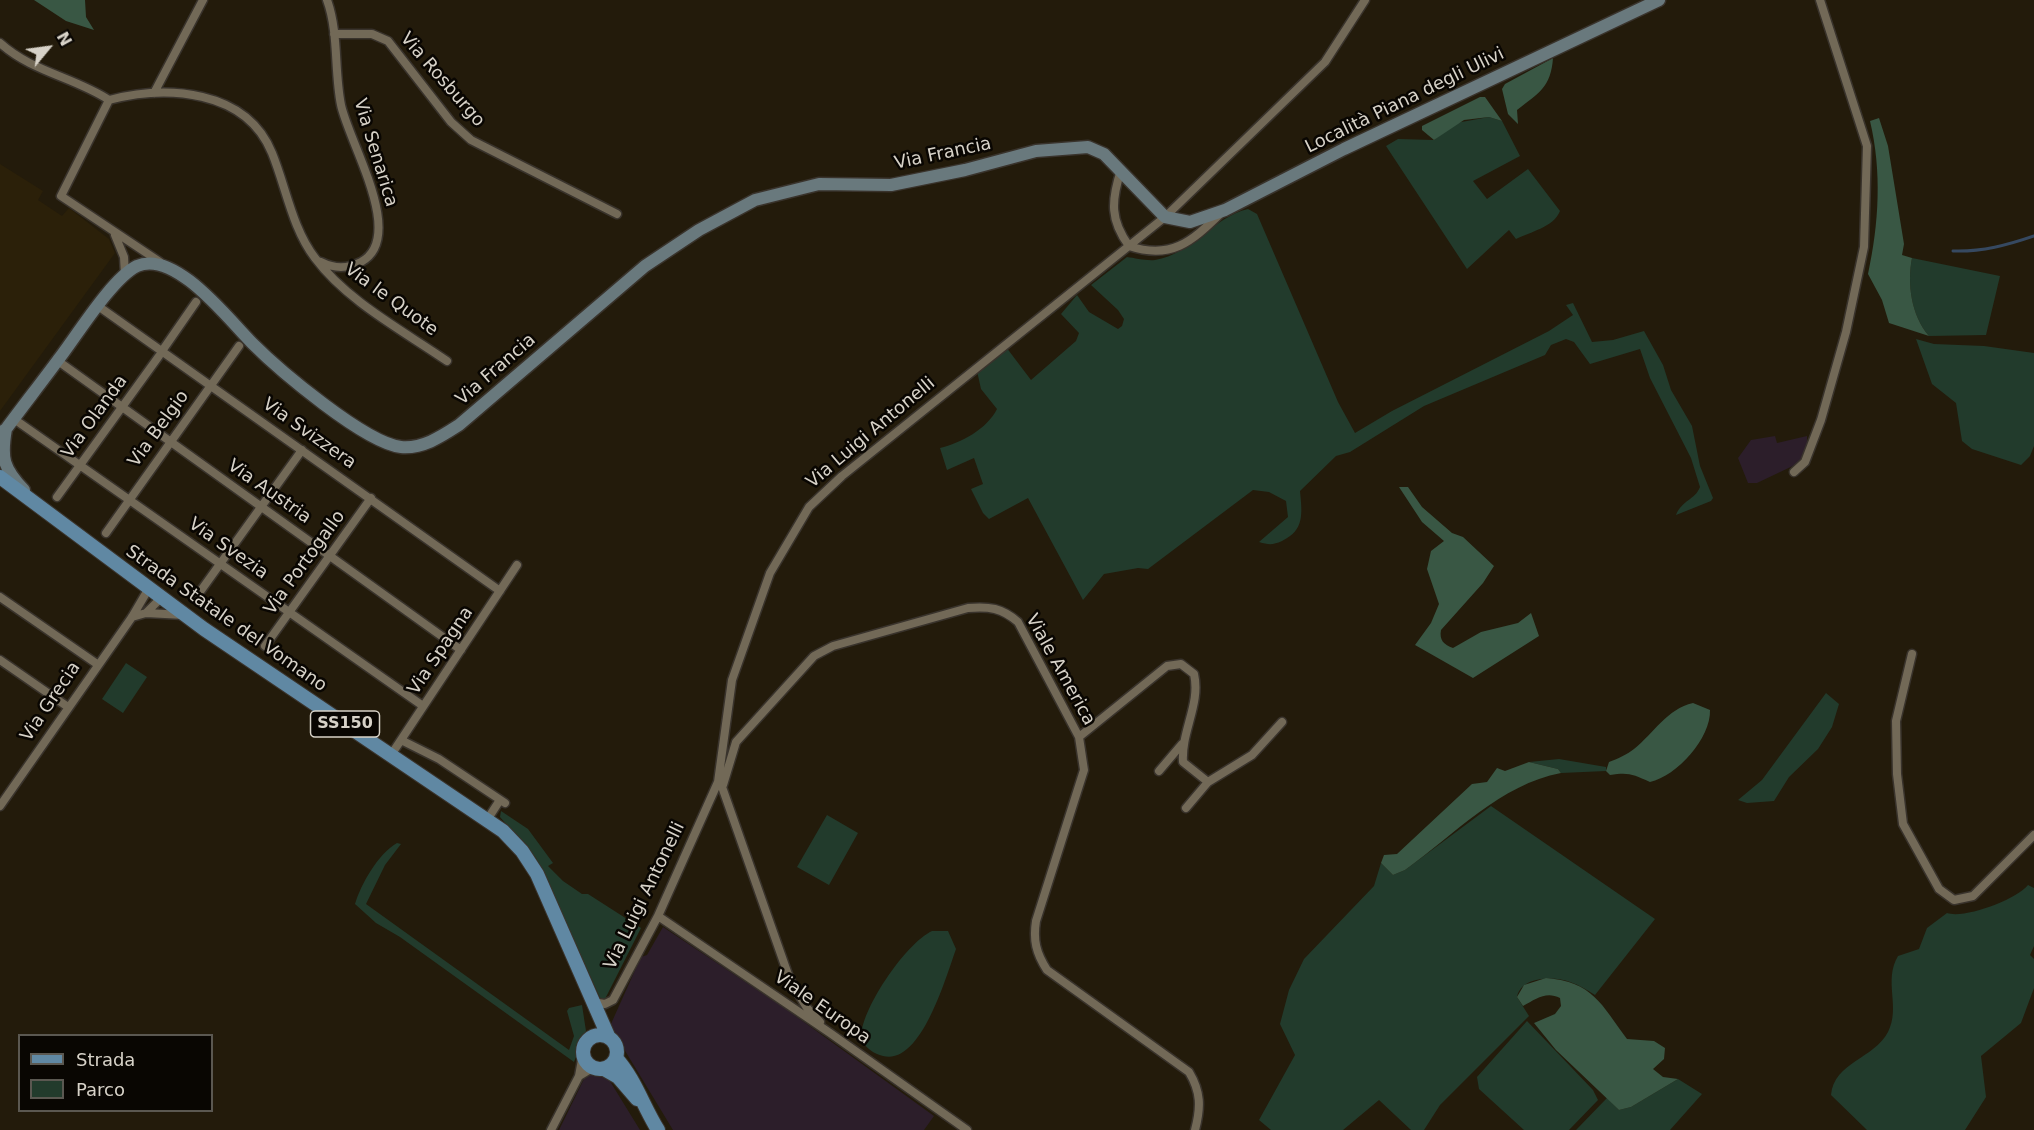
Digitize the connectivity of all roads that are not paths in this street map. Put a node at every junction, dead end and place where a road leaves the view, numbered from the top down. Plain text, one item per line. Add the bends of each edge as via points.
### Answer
1 (203, 0) edge
2 (327, 0) edge
3 (1365, 0) edge
4 (1659, 0) edge
5 (1820, 0) edge
6 (334, 34) junction
7 (0, 43) edge
8 (154, 93) junction
9 (109, 100) junction
10 (1120, 170) junction
11 (1225, 210) junction
12 (617, 214) dead end
13 (1165, 217) junction
14 (114, 232) junction
15 (133, 244) junction
16 (1129, 246) junction
17 (316, 259) junction
18 (166, 266) junction
19 (130, 271) junction
20 (196, 302) dead end
21 (98, 306) junction
22 (239, 346) dead end
23 (161, 354) junction
24 (58, 361) junction
25 (447, 361) dead end
26 (211, 385) junction
27 (123, 408) junction
28 (5, 435) edge
29 (170, 443) junction
30 (302, 450) junction
31 (80, 465) junction
32 (1794, 472) dead end
33 (0, 477) edge
34 (57, 497) dead end
35 (371, 498) junction
36 (128, 499) junction
37 (36, 504) junction
38 (260, 507) junction
39 (106, 532) dead end
40 (331, 556) junction
41 (219, 563) junction
42 (518, 565) dead end
43 (149, 588) junction
44 (500, 591) junction
45 (196, 596) dead end
46 (0, 597) edge
47 (162, 597) junction
48 (146, 613) junction
49 (290, 613) junction
50 (185, 615) junction
51 (132, 617) junction
52 (265, 646) dead end
53 (461, 650) junction
54 (1912, 654) dead end
55 (0, 660) edge
56 (97, 664) junction
57 (423, 706) junction
58 (68, 707) junction
59 (1282, 722) dead end
60 (1079, 737) junction
61 (401, 740) junction
62 (1182, 744) junction
63 (391, 755) junction
64 (1159, 771) dead end
65 (1208, 782) junction
66 (720, 783) junction
67 (0, 806) edge
68 (1186, 808) dead end
69 (487, 819) junction
70 (2034, 835) edge
71 (658, 916) junction
72 (593, 1007) junction
73 (830, 1033) junction
74 (592, 1037) junction
75 (609, 1038) junction
76 (583, 1054) junction
77 (616, 1058) junction
78 (598, 1068) junction
79 (579, 1076) junction
80 (643, 1105) junction
81 (551, 1130) edge
82 (658, 1130) edge
83 (966, 1130) edge
84 (1195, 1130) edge

1 - 8 street
2 - 6 street, Via Senarica
3 - 13 street via 1325,62
4 - 11 main road, Località Piana degli Ulivi via 1344,149
5 - 32 street via 1867,146 1864,248 1821,420 1805,462
6 - 12 street, Via Rosburgo via 372,34 388,40 452,122 471,140
6 - 17 street, Via Senarica via 342,107 377,207 380,236 368,257 357,264 333,268
7 - 9 street via 44,72 89,87
8 - 9 street, Via le Quote
8 - 17 street, Via le Quote via 193,93 219,101 258,130 270,149 299,231
9 - 14 street via 61,196
10 - 13 main road
10 - 16 street via 1113,208 1117,229
10 - 18 main road, Via Francia via 1104,154 1088,147 1036,151 891,184 819,184 755,200 699,230 645,266 459,425 437,439 401,447 380,441 330,408 253,344 190,281
11 - 13 main road, Località Piana degli Ulivi via 1190,222
11 - 16 street via 1202,231 1170,250 1156,253
13 - 16 street, Via Luigi Antonelli
14 - 15 street
14 - 19 street
15 - 18 street
15 - 19 street via 138,261
16 - 66 street, Via Luigi Antonelli via 842,476 809,507 770,573 732,680
17 - 25 street, Via le Quote via 338,285
18 - 19 main road via 149,264
19 - 21 main road
20 - 23 street, Via Olanda
21 - 23 street, Via Svizzera
21 - 24 main road
22 - 26 street, Via Belgio
23 - 26 street, Via Svizzera
23 - 27 street, Via Olanda
24 - 27 street, Via Austria
24 - 28 main road
26 - 29 street, Via Belgio
26 - 30 street, Via Svizzera
27 - 29 street, Via Austria
27 - 31 street, Via Olanda
28 - 31 street, Via Svezia
28 - 37 main road via 4,460 8,471
29 - 36 street, Via Belgio
29 - 38 street, Via Austria
30 - 35 street, Via Svizzera
30 - 38 street
31 - 34 street, Via Olanda
31 - 36 street, Via Svezia
33 - 37 main road, Strada Statale del Vomano / SS150
35 - 40 street, Via Portogallo
35 - 44 street, Via Svizzera
36 - 39 street, Via Belgio
36 - 41 street, Via Svezia
37 - 43 main road, Strada Statale del Vomano / SS150
38 - 40 street, Via Austria
38 - 41 street
40 - 49 street, Via Portogallo
40 - 53 street, Via Austria
41 - 45 street
41 - 49 street, Via Svezia
42 - 44 street, Via Spagna
43 - 47 main road, Strada Statale del Vomano / SS150
43 - 51 street, Via Grecia
44 - 53 street, Via Spagna
46 - 56 street
47 - 48 street
47 - 50 main road, Strada Statale del Vomano / SS150
48 - 50 street
48 - 51 street
49 - 52 street, Via Portogallo
49 - 57 street, Via Svezia
50 - 63 main road, Strada Statale del Vomano / SS150
51 - 56 street, Via Grecia
53 - 57 street, Via Spagna
54 - 70 street via 1896,721 1897,774 1903,824 1939,889 1954,900 1972,896
55 - 58 street
56 - 58 street, Via Grecia
57 - 61 street, Via Spagna
58 - 67 street, Via Grecia
59 - 65 street via 1252,755
60 - 62 street via 1167,666 1181,664 1194,674 1198,690
60 - 66 street, Viale America via 1018,622 991,606 968,608 833,646 814,656 736,742
60 - 84 street, Viale America via 1084,770 1036,921 1038,956 1047,970 1189,1071 1201,1104
61 - 63 street, Via Spagna
61 - 69 street via 439,759 502,801
62 - 64 street
62 - 65 street via 1183,762
63 - 69 main road, Strada Statale del Vomano / SS150
65 - 68 street
66 - 71 street, Via Luigi Antonelli
66 - 73 street via 790,980 807,1008
69 - 72 main road, Strada Statale del Vomano / SS150 via 514,842 537,874
71 - 72 street, Via Luigi Antonelli via 613,1000
71 - 73 street, Viale Europa
72 - 74 main road
72 - 75 main road, Strada Statale del Vomano / SS150
73 - 83 street, Viale Europa
74 - 75 main road
74 - 76 main road
75 - 77 main road via 616,1046
76 - 78 main road
76 - 79 street
77 - 78 main road
77 - 80 main road via 635,1083
78 - 79 street
78 - 80 main road via 618,1077
79 - 81 street
80 - 82 main road

